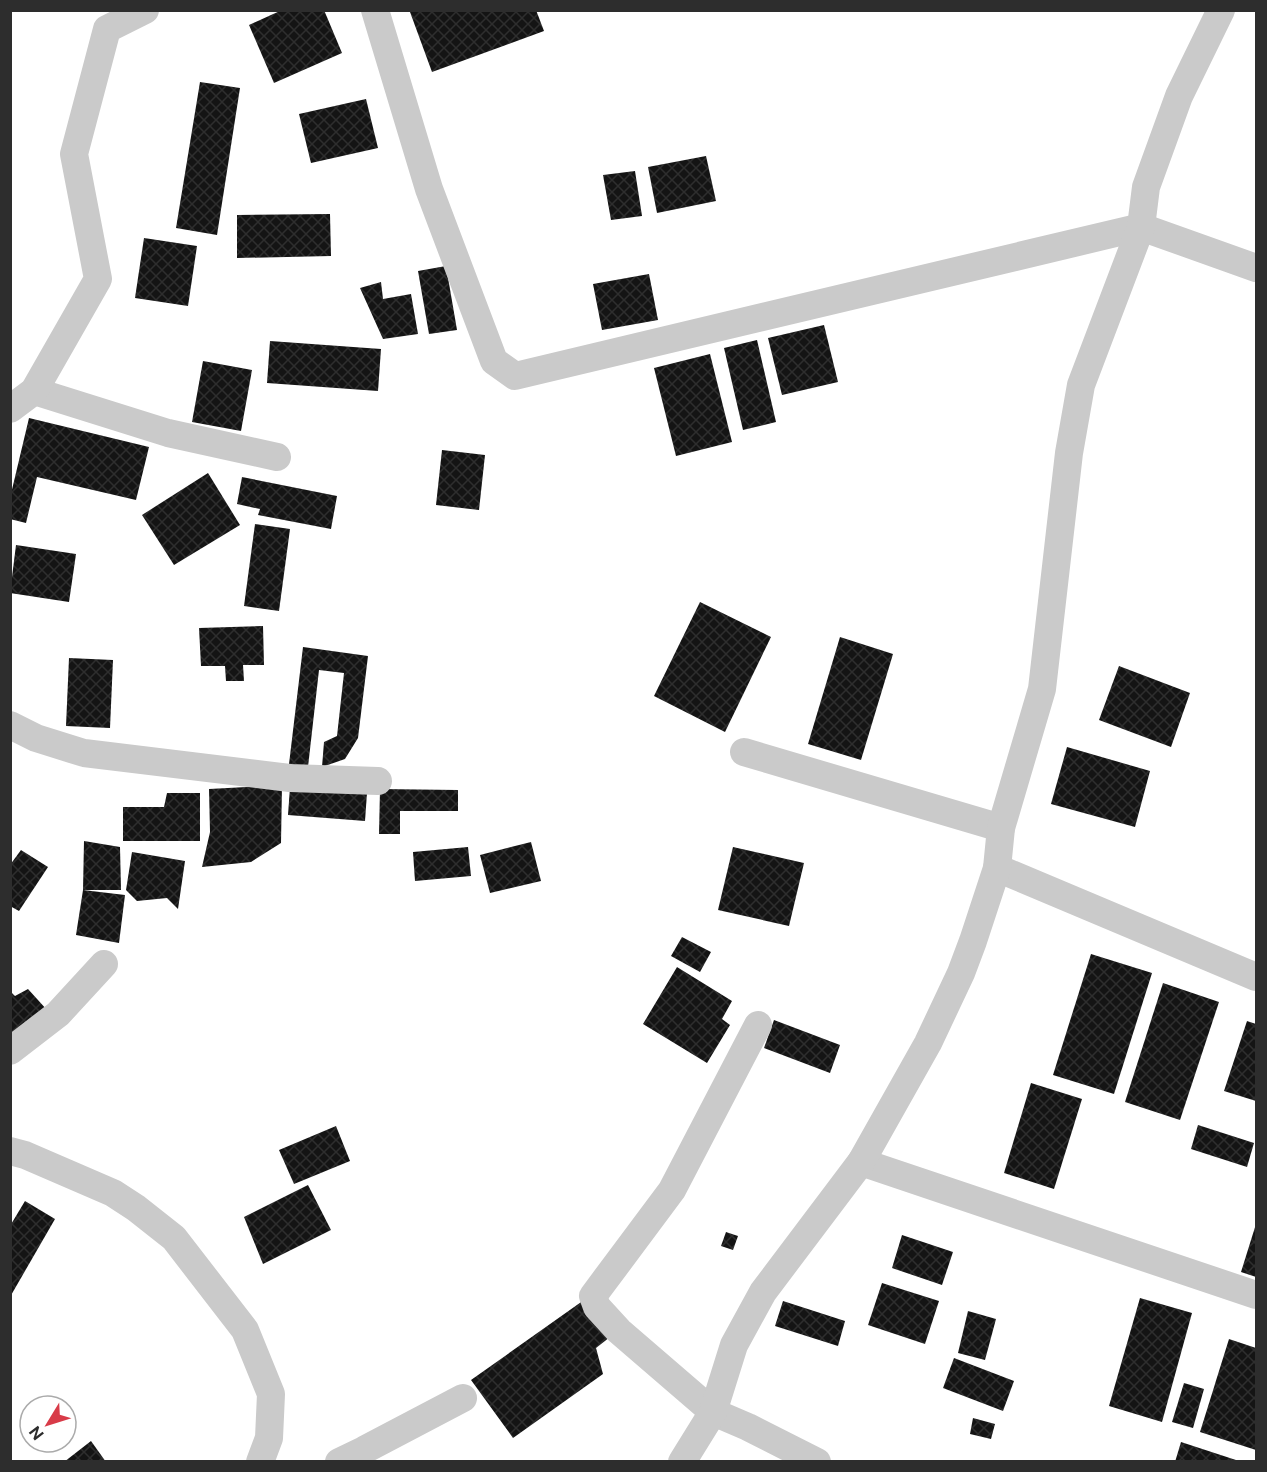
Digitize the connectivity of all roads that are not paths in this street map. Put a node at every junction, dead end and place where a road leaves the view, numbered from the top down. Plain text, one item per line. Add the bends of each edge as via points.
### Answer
1 (145, 10) edge
2 (375, 10) edge
3 (1221, 10) edge
4 (102, 20) edge
5 (1141, 227) junction
6 (1257, 268) edge
7 (34, 391) junction
8 (10, 409) edge
9 (278, 457) dead end
10 (10, 725) edge
11 (744, 752) dead end
12 (378, 781) dead end
13 (1001, 828) junction
14 (997, 868) junction
15 (104, 964) dead end
16 (1257, 977) edge
17 (758, 1025) dead end
18 (10, 1051) edge
19 (10, 1151) edge
20 (861, 1162) junction
21 (1257, 1295) edge
22 (463, 1398) dead end
23 (712, 1412) junction
24 (260, 1461) edge
25 (339, 1461) edge
26 (682, 1461) edge
27 (817, 1461) edge

1 - 4 street
2 - 5 street via 429,189 490,350 495,361 515,376
3 - 5 street via 1179,96 1155,160 1146,187
4 - 7 street via 74,154 98,279
5 - 6 street
5 - 13 street via 1081,385 1069,453 1042,689
7 - 8 street
7 - 9 street via 168,432
10 - 12 street via 84,753 290,778
11 - 13 street
13 - 14 street
14 - 16 street
14 - 20 street via 961,973 928,1043
15 - 18 street via 57,1014
17 - 23 street via 672,1190 593,1296 597,1307 619,1331
19 - 24 street via 113,1193 174,1238 245,1330 271,1394 269,1438
20 - 21 street
20 - 23 street via 762,1292 734,1345
22 - 25 street
23 - 26 street
23 - 27 street

